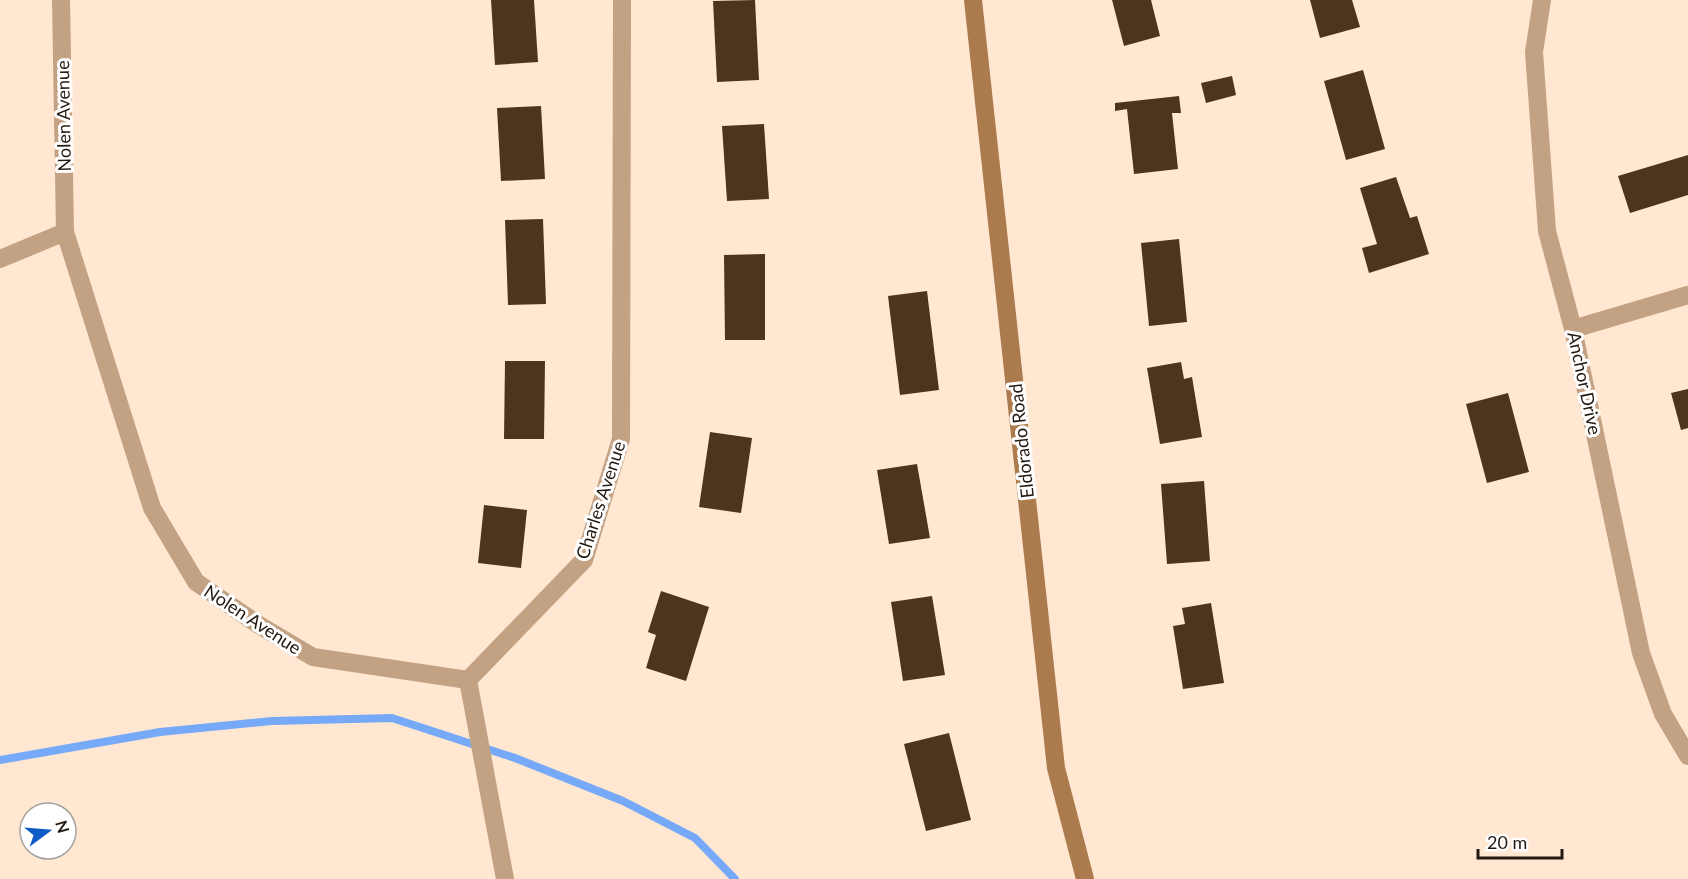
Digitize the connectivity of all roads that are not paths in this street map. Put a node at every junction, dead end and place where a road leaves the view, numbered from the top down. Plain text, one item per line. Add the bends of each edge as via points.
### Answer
1 (61, 0) edge
2 (622, 0) edge
3 (973, 0) edge
4 (1542, 0) edge
5 (64, 232) junction
6 (0, 259) edge
7 (1688, 295) edge
8 (1573, 329) junction
9 (468, 680) junction
10 (1688, 756) edge
11 (505, 879) edge
12 (1085, 879) edge

1 - 5 street, Nolen Avenue
2 - 9 street, Charles Avenue via 621,439 584,560
3 - 12 street, Eldorado Road via 1056,768
4 - 8 street, Anchor Drive via 1534,52 1547,231
5 - 6 street
5 - 9 street, Nolen Avenue via 152,508 196,582 313,657
7 - 8 street
8 - 10 street, Anchor Drive via 1641,653 1663,714
9 - 11 street

